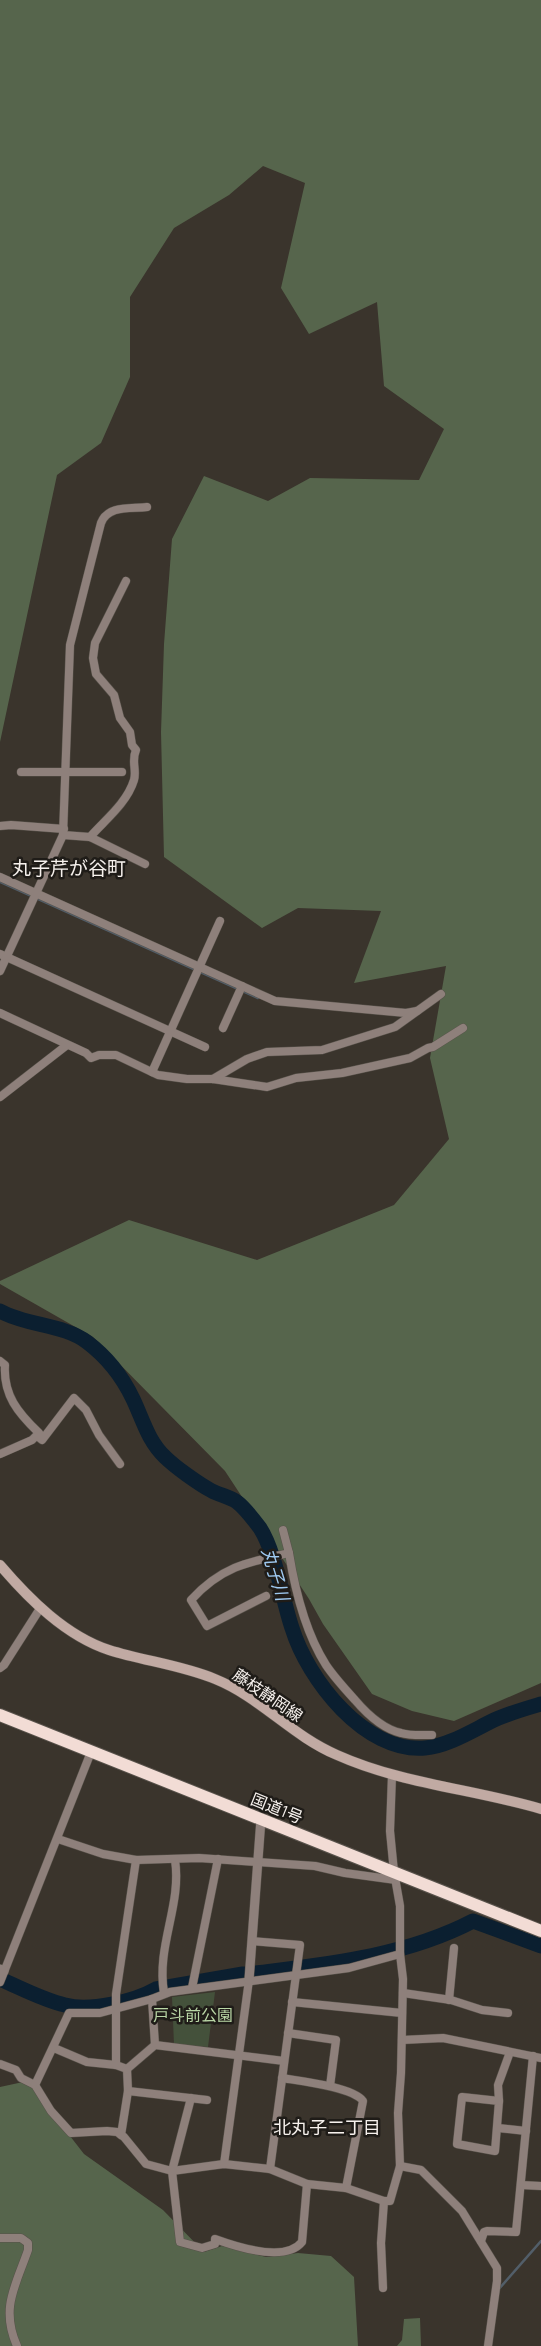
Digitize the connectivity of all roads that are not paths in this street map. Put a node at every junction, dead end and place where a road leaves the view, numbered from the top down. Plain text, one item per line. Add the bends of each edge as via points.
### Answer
1 (147, 507) dead end
2 (126, 581) dead end
3 (21, 772) dead end
4 (67, 772) junction
5 (122, 772) dead end
6 (0, 826) edge
7 (63, 832) junction
8 (90, 837) junction
9 (145, 864) dead end
10 (0, 877) edge
11 (36, 893) junction
12 (220, 921) dead end
13 (4, 956) edge
14 (199, 967) junction
15 (0, 971) edge
16 (242, 986) junction
17 (441, 994) dead end
18 (417, 1011) junction
19 (0, 1013) edge
20 (223, 1028) dead end
21 (463, 1028) dead end
22 (170, 1031) junction
23 (67, 1044) junction
24 (206, 1047) dead end
25 (152, 1072) junction
26 (213, 1079) junction
27 (0, 1097) edge
28 (0, 1361) edge
29 (36, 1436) junction
30 (0, 1454) edge
31 (120, 1464) dead end
32 (283, 1530) dead end
33 (288, 1553) junction
34 (0, 1565) edge
35 (266, 1596) dead end
36 (41, 1607) junction
37 (0, 1668) edge
38 (0, 1715) edge
39 (432, 1735) dead end
40 (92, 1752) junction
41 (392, 1775) junction
42 (541, 1809) edge
43 (261, 1819) junction
44 (58, 1838) junction
45 (218, 1859) junction
46 (136, 1860) junction
47 (175, 1860) junction
48 (258, 1862) junction
49 (395, 1876) junction
50 (541, 1931) edge
51 (252, 1941) junction
52 (454, 1948) dead end
53 (400, 1949) junction
54 (296, 1970) junction
55 (2, 1975) edge
56 (249, 1980) junction
57 (192, 1988) junction
58 (164, 1993) junction
59 (403, 1993) junction
60 (152, 1999) junction
61 (449, 2000) junction
62 (292, 2002) junction
63 (116, 2008) junction
64 (402, 2012) junction
65 (508, 2013) dead end
66 (288, 2033) junction
67 (402, 2040) junction
68 (155, 2044) junction
69 (54, 2048) junction
70 (510, 2052) junction
71 (240, 2055) junction
72 (537, 2057) edge
73 (284, 2061) junction
74 (0, 2064) edge
75 (116, 2065) junction
76 (127, 2069) junction
77 (282, 2078) junction
78 (35, 2085) junction
79 (330, 2086) junction
80 (128, 2091) junction
81 (191, 2098) junction
82 (207, 2100) dead end
83 (499, 2101) junction
84 (498, 2128) junction
85 (526, 2131) junction
86 (121, 2135) junction
87 (224, 2164) junction
88 (400, 2166) junction
89 (270, 2169) junction
90 (172, 2171) junction
91 (307, 2184) junction
92 (521, 2185) junction
93 (541, 2186) edge
94 (346, 2188) junction
95 (384, 2201) junction
96 (0, 2238) edge
97 (481, 2241) junction
98 (383, 2288) dead end
99 (17, 2346) edge
100 (488, 2346) edge

1 - 4 street via 112,510 106,513 101,523 70,645
2 - 8 street via 95,643 92,658 96,674 114,695 120,718 130,732 132,746 136,750 134,780 126,797
3 - 4 street
4 - 5 street
4 - 7 street
6 - 7 street
7 - 8 street
7 - 11 street
8 - 9 street
10 - 11 street
11 - 13 street
11 - 14 street
12 - 14 street
13 - 15 street
13 - 22 street
14 - 16 street
14 - 22 street
16 - 18 street via 275,1001 406,1013
16 - 20 street
17 - 18 street
18 - 26 street via 395,1027 322,1050 267,1052 246,1059
19 - 23 street
21 - 26 street via 410,1058 342,1073 296,1078 266,1088
22 - 24 street
22 - 25 street
23 - 25 street via 91,1058 116,1055
23 - 27 street
25 - 26 street via 175,1078
28 - 29 street via 6,1365 5,1376 11,1400 39,1432
29 - 30 street
29 - 31 street via 42,1440 74,1398 86,1410 99,1436
32 - 33 street
33 - 35 street via 219,1574 191,1600 207,1626
33 - 39 street via 305,1618 325,1664 340,1684 384,1726 399,1733
34 - 36 main road, 藤枝静岡線
36 - 37 street
36 - 41 main road, 藤枝静岡線 via 96,1645 216,1679 254,1700 324,1749
38 - 40 highway, 国道1号
40 - 43 highway, 国道1号
40 - 44 street
41 - 42 main road, 藤枝静岡線
41 - 49 street via 390,1831
43 - 48 street
43 - 49 highway, 国道1号
44 - 46 street via 103,1854
44 - 55 street
45 - 47 street
45 - 48 street
45 - 57 street
46 - 47 street
46 - 63 street
47 - 58 street via 174,1896 161,1967
48 - 49 street
48 - 51 street
49 - 50 highway, 国道1号
49 - 53 street via 400,1906
51 - 54 street via 300,1945
51 - 56 street
52 - 61 street
53 - 54 street via 348,1968
53 - 59 street
54 - 56 street
54 - 62 street
56 - 57 street
56 - 71 street
57 - 58 street
58 - 60 street
59 - 61 street
59 - 64 street
60 - 63 street
60 - 68 street
61 - 65 street via 473,2008
62 - 64 street
62 - 66 street
63 - 69 street via 69,2013
63 - 75 street
64 - 67 street
66 - 73 street
66 - 79 street via 336,2040
67 - 70 street via 443,2038
67 - 88 street via 398,2113
68 - 71 street
68 - 76 street
69 - 75 street via 87,2062
69 - 78 street
70 - 72 street
70 - 83 street via 498,2085
71 - 73 street
71 - 87 street
72 - 85 street
73 - 77 street
74 - 78 street via 16,2070 21,2078
75 - 76 street
76 - 80 street
77 - 79 street
77 - 89 street
78 - 86 street via 51,2111 71,2133 107,2131
79 - 94 street via 358,2096 364,2105
80 - 81 street
80 - 86 street
81 - 82 street
81 - 90 street
83 - 84 street
83 - 84 street via 462,2097 457,2144 495,2151
84 - 85 street
85 - 92 street
86 - 90 street via 146,2164
87 - 89 street
87 - 90 street
88 - 95 street via 390,2201
88 - 97 street via 421,2170 462,2211
89 - 91 street
90 - 91 street via 180,2242 202,2248 215,2244 215,2239 263,2251 282,2253 296,2249 302,2242
91 - 94 street
92 - 93 street
92 - 97 street via 516,2232 484,2232
94 - 95 street
95 - 98 street via 381,2243
96 - 99 street via 21,2238 28,2244 7,2312 8,2326
97 - 100 street via 497,2268

